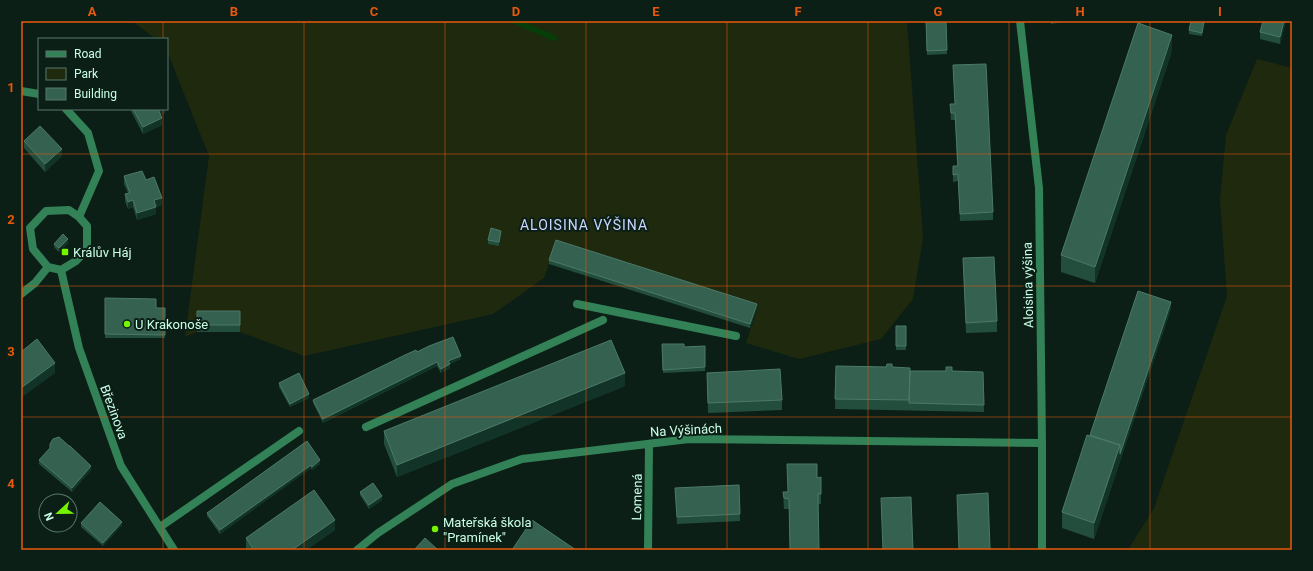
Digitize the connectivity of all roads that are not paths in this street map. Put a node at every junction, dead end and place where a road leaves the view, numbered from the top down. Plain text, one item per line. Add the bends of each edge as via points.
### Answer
1 (1020, 21) edge
2 (21, 91) edge
3 (38, 94) edge
4 (67, 110) edge
5 (79, 217) junction
6 (48, 267) junction
7 (61, 270) junction
8 (21, 294) edge
9 (576, 304) dead end
10 (603, 320) dead end
11 (736, 336) dead end
12 (366, 427) dead end
13 (300, 431) dead end
14 (1042, 443) junction
15 (649, 444) junction
16 (160, 527) junction
17 (174, 550) edge
18 (357, 550) edge
19 (648, 550) edge
20 (1042, 550) edge

1 - 14 street, Aloisina výšina via 1038,188
2 - 3 street
4 - 5 street via 88,132 99,171
5 - 6 street via 69,210 46,211 30,228 32,249
5 - 7 street via 87,226 87,249 76,261
6 - 7 street
6 - 8 street via 35,283
7 - 16 street, Březinova via 79,348 121,466
9 - 11 street
10 - 12 street
13 - 16 street
14 - 15 street, Na Výšinách via 689,439
14 - 20 street, Aloisina výšina
15 - 18 street, Na Výšinách via 522,459 452,484
15 - 19 street, Lomená
16 - 17 street, Březinova

